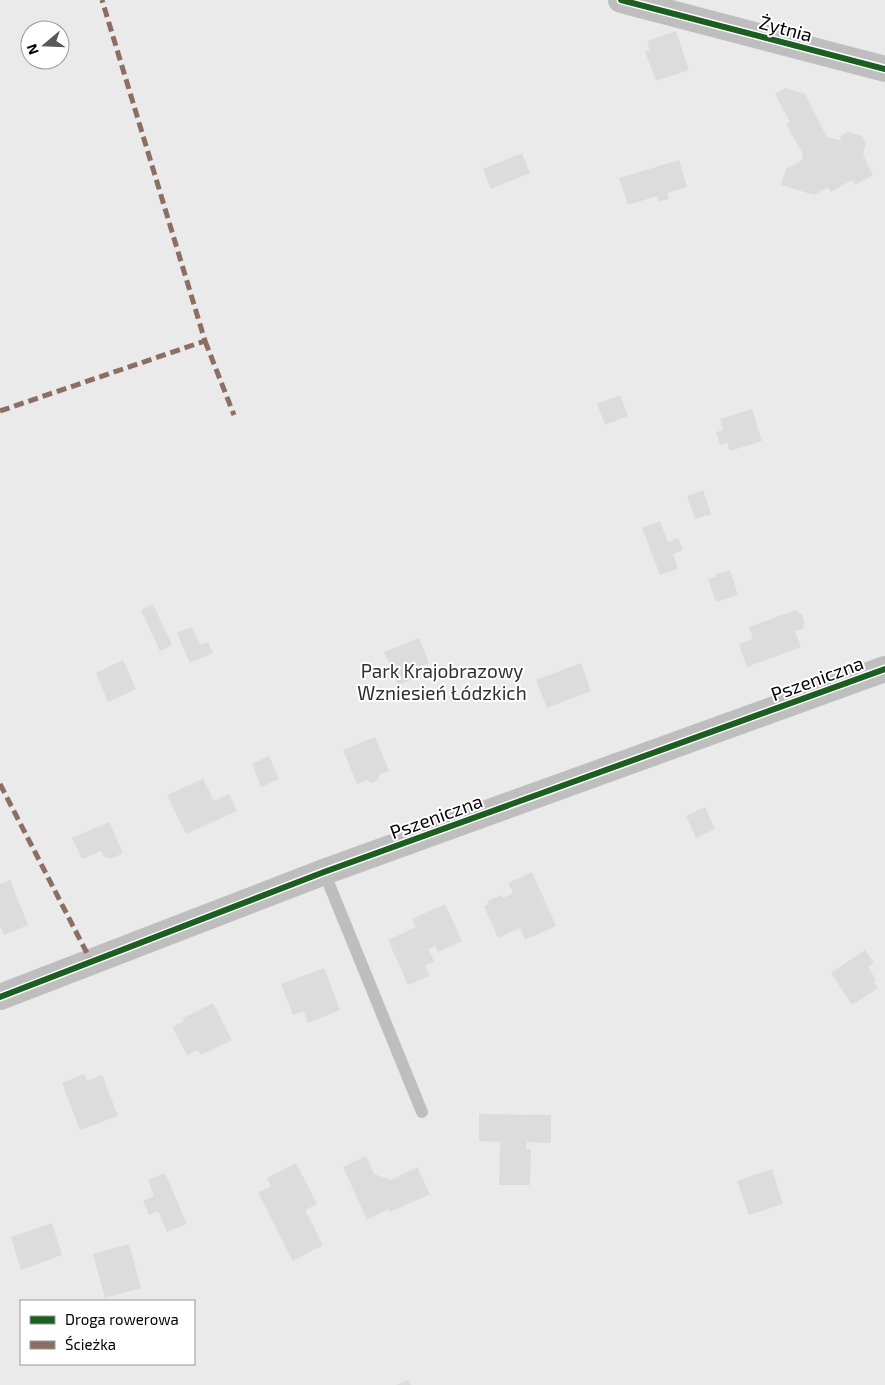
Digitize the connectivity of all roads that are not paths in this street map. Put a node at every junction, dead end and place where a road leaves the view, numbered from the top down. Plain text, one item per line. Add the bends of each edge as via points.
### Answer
1 (621, 0) edge
2 (885, 69) edge
3 (885, 669) edge
4 (324, 872) junction
5 (0, 997) edge
6 (422, 1112) dead end

1 - 2 street, Żytnia
3 - 4 street, Pszeniczna
4 - 5 street, Pszeniczna
4 - 6 lane

